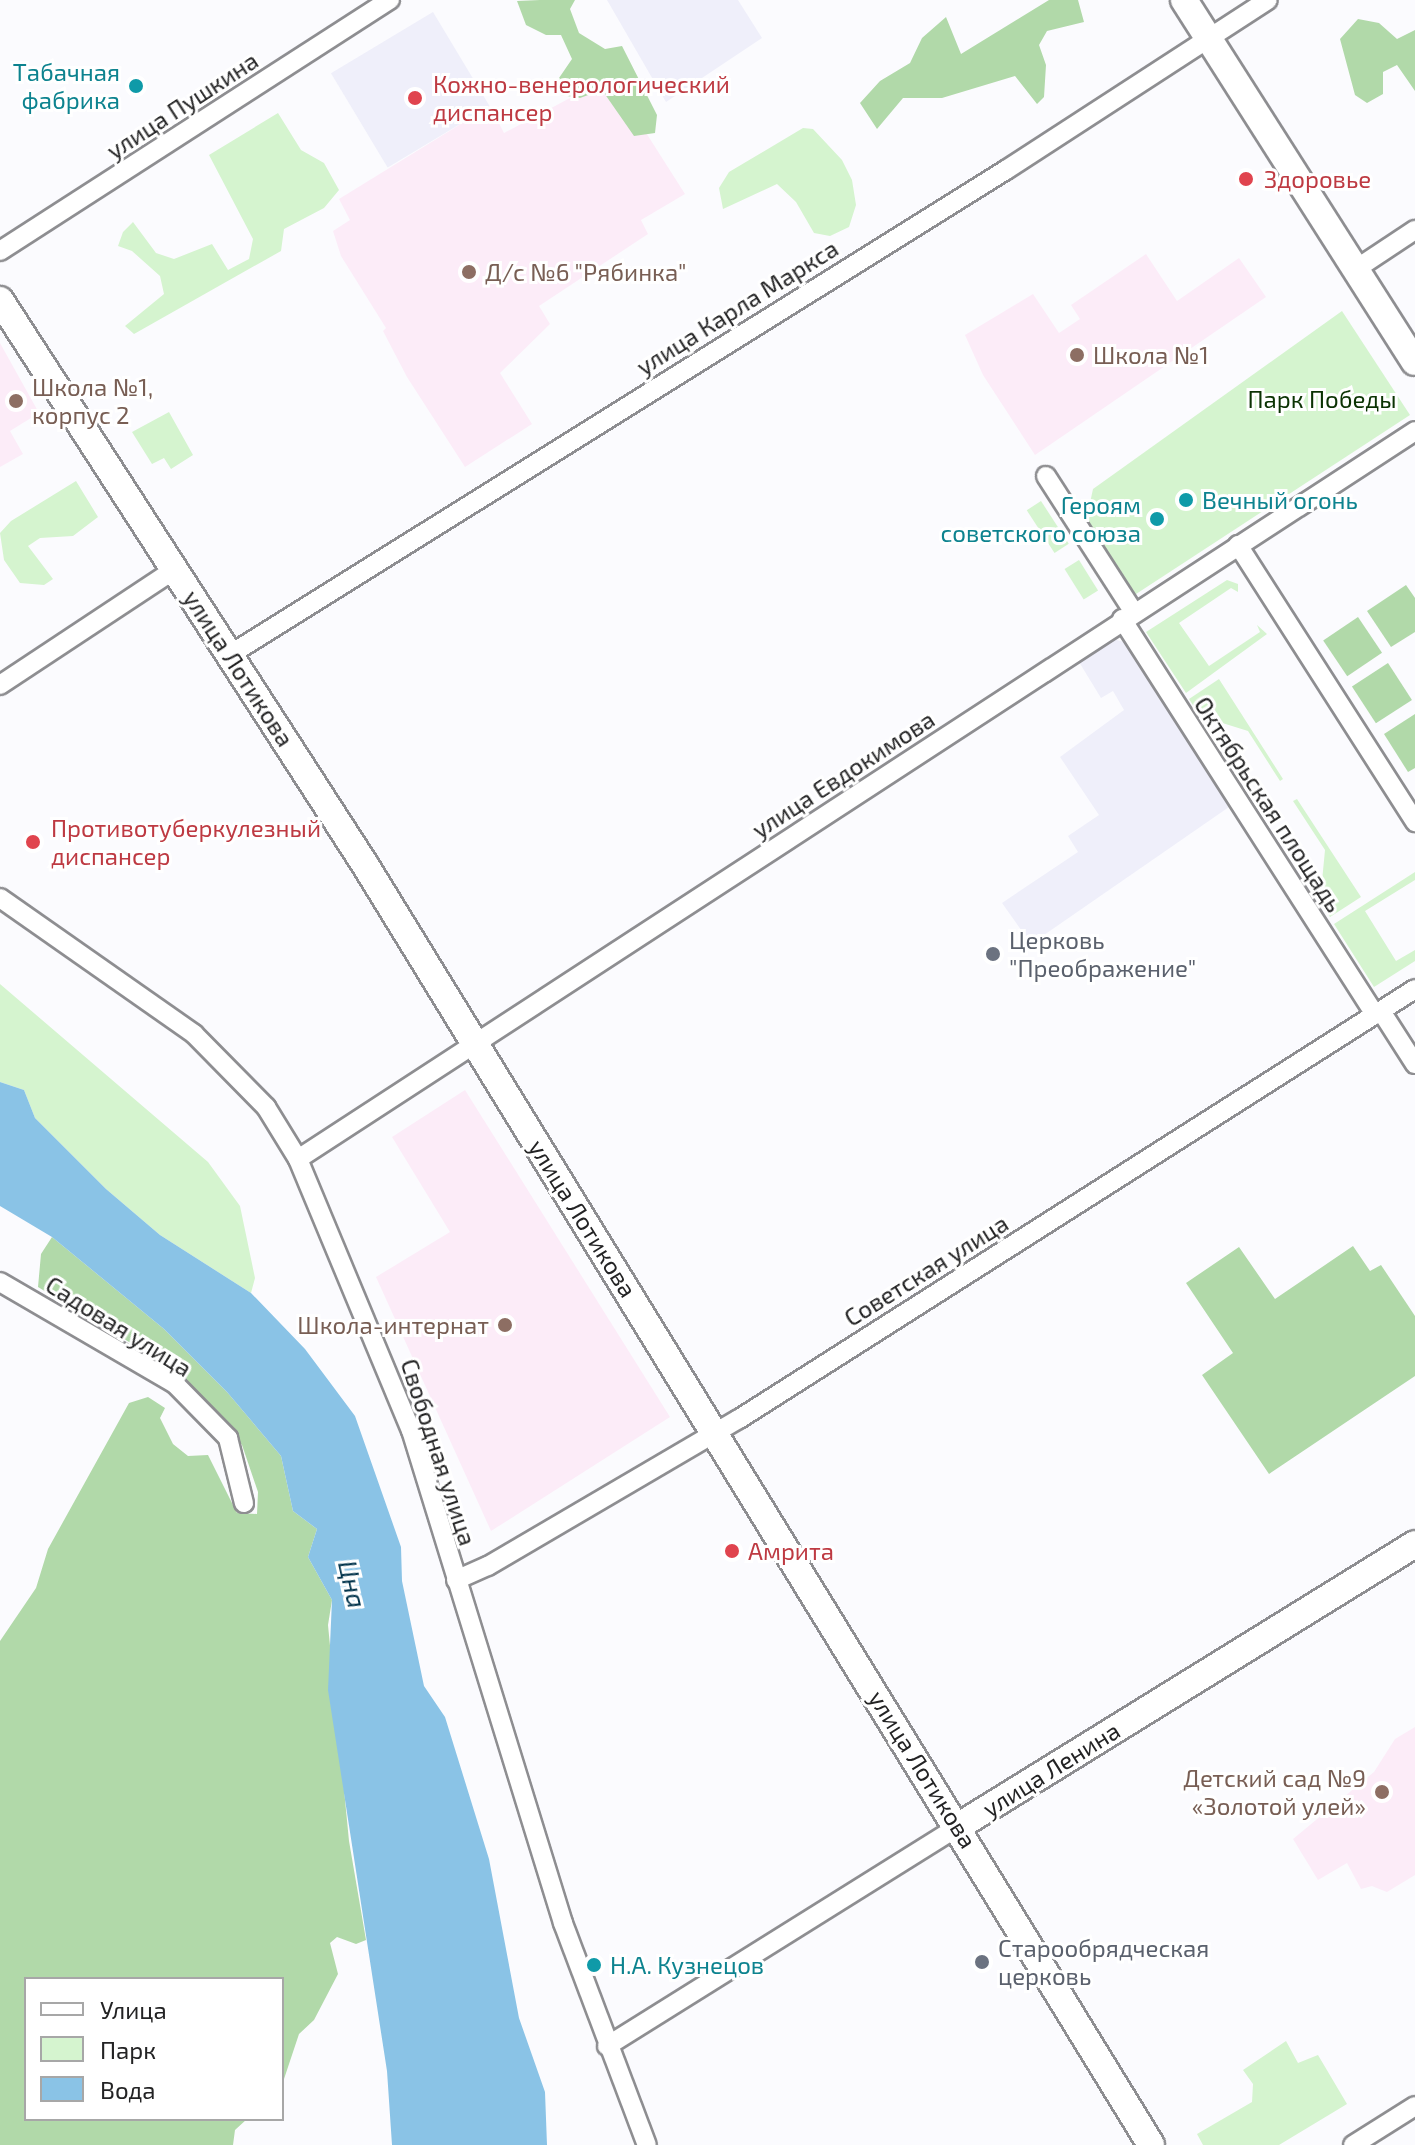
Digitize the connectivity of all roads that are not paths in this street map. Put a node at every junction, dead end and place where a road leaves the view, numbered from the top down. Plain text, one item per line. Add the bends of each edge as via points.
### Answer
1 (390, 0) edge
2 (1184, 0) edge
3 (1268, 0) edge
4 (1208, 38) junction
5 (1415, 230) edge
6 (0, 251) edge
7 (1356, 269) junction
8 (0, 300) edge
9 (1415, 362) edge
10 (1415, 431) edge
11 (1046, 476) dead end
12 (1238, 545) junction
13 (175, 569) junction
14 (1128, 615) junction
15 (231, 654) junction
16 (0, 685) edge
17 (1415, 822) edge
18 (0, 898) edge
19 (1415, 989) edge
20 (1378, 1013) junction
21 (475, 1044) junction
22 (1415, 1064) edge
23 (298, 1159) junction
24 (0, 1282) edge
25 (715, 1432) junction
26 (244, 1503) dead end
27 (1415, 1544) edge
28 (456, 1580) junction
29 (959, 1826) junction
30 (607, 2046) junction
31 (1415, 2106) edge
32 (647, 2145) edge
33 (1151, 2145) edge
34 (1353, 2145) edge

1 - 6 street, улица Пушкина
2 - 4 street
3 - 4 street, улица Карла Маркса
4 - 7 street
4 - 15 street, улица Карла Маркса
5 - 7 street
7 - 9 street
8 - 13 street, улица Лотикова
10 - 12 street, улица Евдокимова
11 - 14 street, Октябрьская площадь
12 - 14 street, улица Евдокимова
12 - 17 street
13 - 15 street, улица Лотикова
13 - 16 street
14 - 20 street, Октябрьская площадь
14 - 21 street, улица Евдокимова
15 - 21 street, улица Лотикова
18 - 23 street, Свободная улица via 204,1042 266,1107
19 - 20 street, Советская улица
20 - 22 street, Октябрьская площадь
20 - 25 street, Советская улица
21 - 23 street, улица Евдокимова
21 - 25 street, улица Лотикова
23 - 28 street, Свободная улица via 411,1430
24 - 26 street, Садовая улица via 175,1384 228,1438
25 - 28 street, Советская улица
25 - 29 street, улица Лотикова
27 - 29 street, улица Ленина
28 - 30 street, Свободная улица
29 - 30 street, улица Ленина
29 - 33 street, улица Лотикова
30 - 32 street, Свободная улица
31 - 34 street

